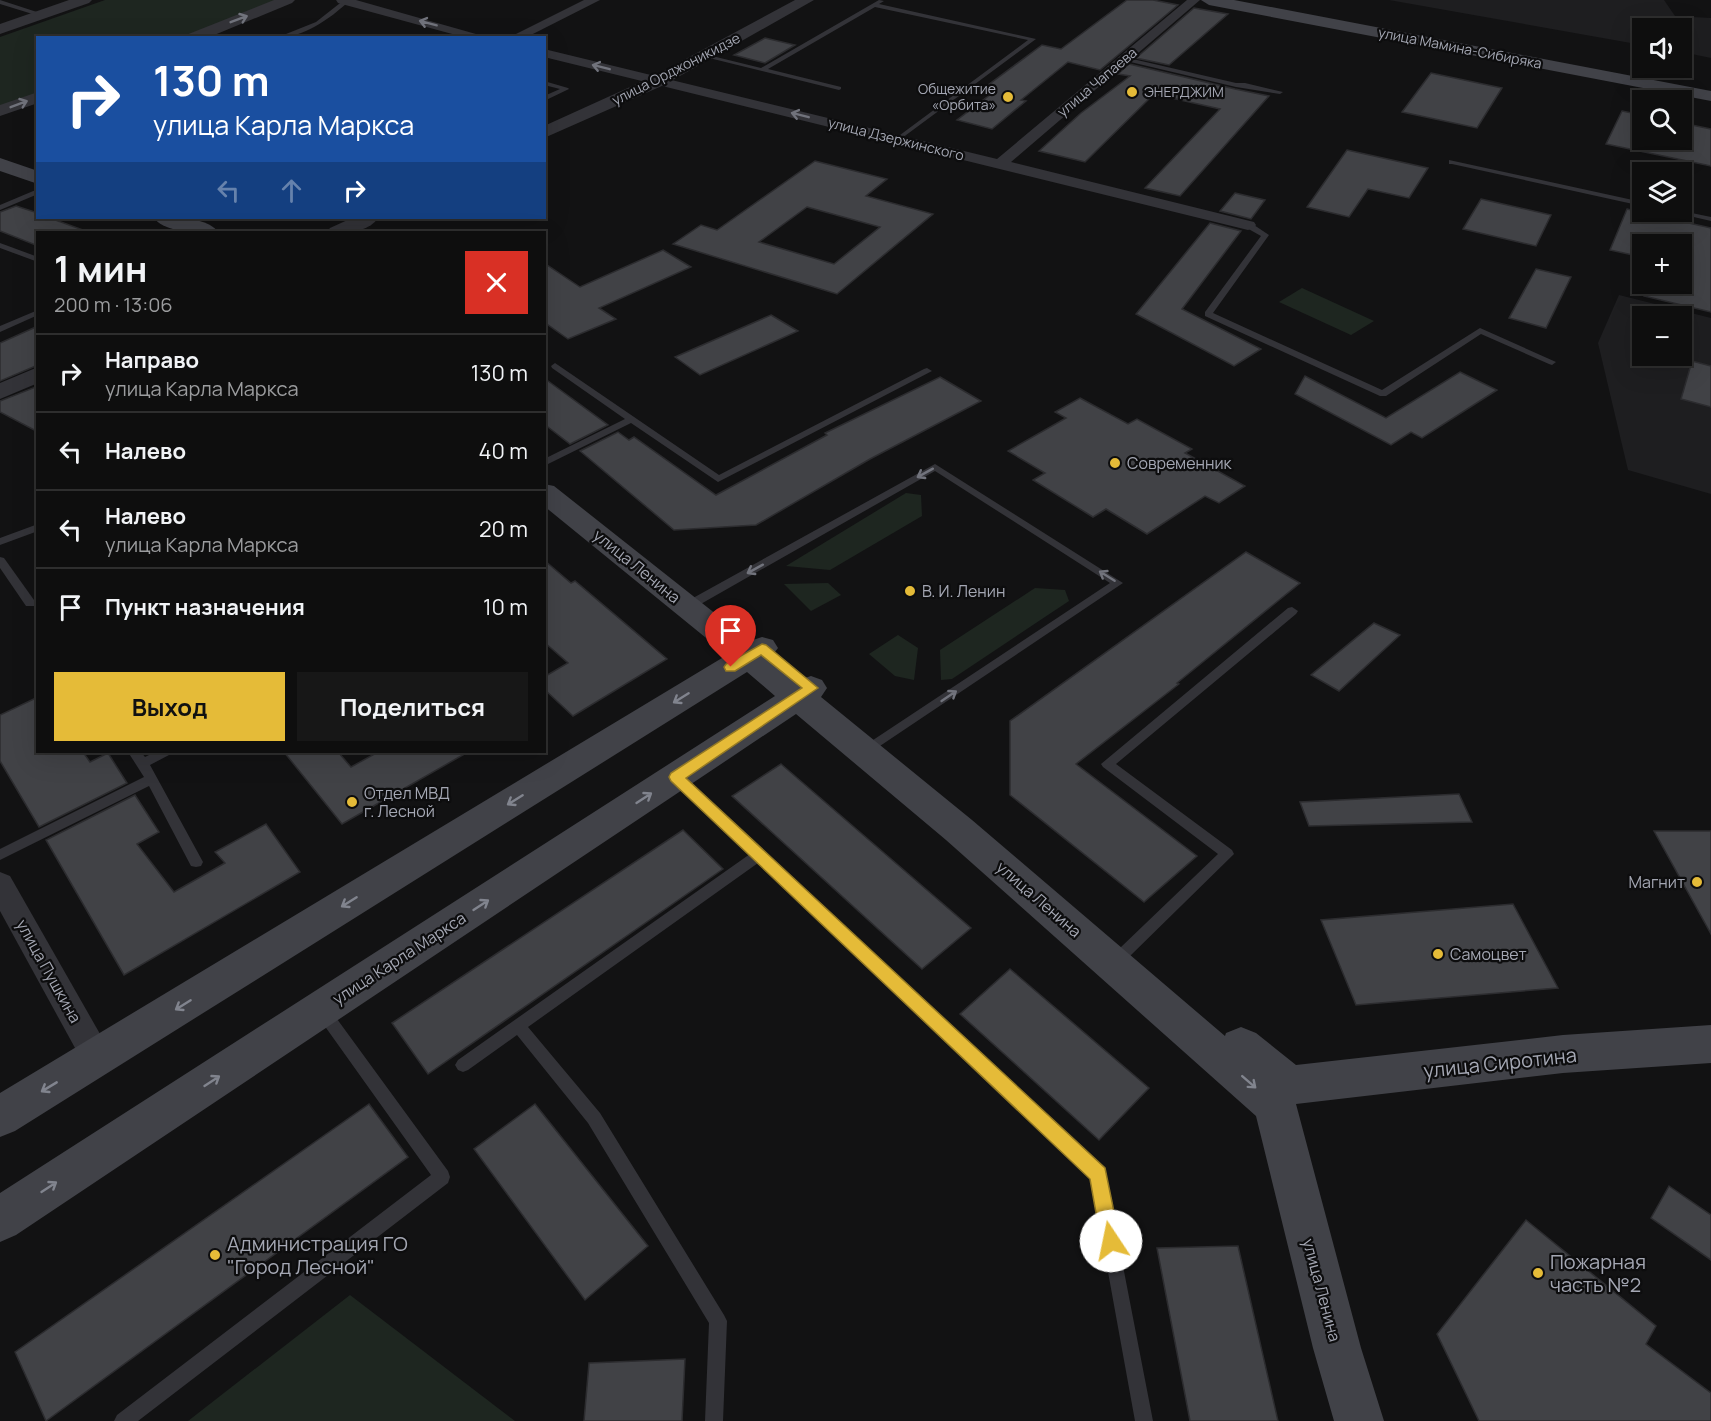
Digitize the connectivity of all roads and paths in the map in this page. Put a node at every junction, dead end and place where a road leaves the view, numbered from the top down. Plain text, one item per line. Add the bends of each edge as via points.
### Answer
1 (84, 0) edge
2 (287, 0) edge
3 (594, 0) edge
4 (806, 0) edge
5 (882, 0) edge
6 (1194, 0) edge
7 (1209, 0) edge
8 (344, 1) edge
9 (0, 2) edge
10 (874, 5) junction
11 (41, 15) junction
12 (0, 29) edge
13 (197, 36) edge
14 (284, 36) edge
15 (476, 36) edge
16 (518, 36) edge
17 (546, 53) edge
18 (704, 56) junction
19 (1124, 59) junction
20 (762, 70) junction
21 (658, 81) junction
22 (546, 84) edge
23 (838, 88) dead end
24 (1280, 92) dead end
25 (1711, 96) edge
26 (36, 98) edge
27 (546, 98) edge
28 (0, 111) edge
29 (546, 132) edge
30 (898, 139) junction
31 (0, 156) edge
32 (1452, 162) dead end
33 (0, 164) edge
34 (1000, 164) junction
35 (36, 169) edge
36 (36, 177) edge
37 (36, 192) edge
38 (1632, 202) edge
39 (0, 208) edge
40 (1692, 215) edge
41 (366, 219) edge
42 (1711, 219) edge
43 (164, 221) edge
44 (1248, 225) joint
45 (203, 231) edge
46 (339, 231) edge
47 (0, 245) edge
48 (36, 259) edge
49 (36, 313) edge
50 (0, 329) edge
51 (1552, 362) dead end
52 (555, 366) dead end
53 (927, 371) dead end
54 (36, 375) edge
55 (0, 392) edge
56 (632, 419) junction
57 (546, 462) edge
58 (546, 474) edge
59 (546, 493) edge
60 (36, 528) edge
61 (0, 542) edge
62 (0, 560) edge
63 (705, 597) junction
64 (30, 603) dead end
65 (1292, 611) dead end
66 (755, 652) junction
67 (805, 693) junction
68 (881, 741) junction
69 (135, 753) edge
70 (163, 753) edge
71 (143, 764) junction
72 (676, 777) junction
73 (151, 779) junction
74 (0, 855) edge
75 (759, 855) junction
76 (195, 862) dead end
77 (0, 884) edge
78 (1125, 951) junction
79 (322, 1009) junction
80 (518, 1026) junction
81 (1711, 1044) edge
82 (97, 1058) junction
83 (463, 1065) dead end
84 (1282, 1095) junction
85 (0, 1117) edge
86 (0, 1219) edge
87 (123, 1421) edge
88 (714, 1421) edge
89 (1144, 1421) edge
90 (1359, 1421) edge

1 - 11 street
13 -> 2 street
3 - 16 street
4 - 18 street, улица Орджоникидзе
5 - 10 lane
6 - 19 street, улица Чапаева
7 - 25 main road, улица Мамина-Сибиряка
8 - 14 lane via 318,22
15 -> 8 street
9 - 11 lane
10 - 20 lane
10 - 30 lane via 1033,39
11 - 12 street
21 -> 17 street, улица Дзержинского
18 - 20 lane
18 - 21 street, улица Орджоникидзе
19 - 24 lane
19 - 34 street, улица Чапаева
20 - 23 lane
21 - 29 street, улица Орджоникидзе
30 -> 21 street, улица Дзержинского
22 - 27 lane via 566,89
28 -> 26 street
30 - 34 street, улица Дзержинского
31 - 35 main road
32 - 38 lane
33 - 36 main road
34 - 44 street, улица Дзержинского
37 - 39 lane
40 - 42 lane
41 - 46 street
43 - 45 main road
44 - 51 lane via 1265,235 1208,314 1383,394 1480,331
47 - 48 lane
49 - 50 lane
52 - 56 lane
53 - 56 lane via 718,479
54 - 55 street
56 - 57 lane
58 - 63 main road
59 - 63 main road, улица Ленина
60 - 61 lane
62 - 64 lane
63 - 66 main road, улица Ленина
68 -> 63 lane via 1118,583 935,467
65 - 78 lane via 1107,764 1227,854
66 - 67 main road, улица Ленина
66 -> 82 main road
67 - 68 main road, улица Ленина
67 - 72 main road, улица Карла Маркса
68 - 78 main road
68 -> 84 main road, улица Ленина via 959,830
69 - 71 lane
70 - 71 lane
71 - 73 lane
72 - 75 lane
79 -> 72 main road, улица Карла Маркса
73 - 74 lane
73 - 76 lane
75 - 80 lane
75 - 89 lane via 1098,1174
77 - 82 street, улица Пушкина
78 - 84 main road
86 -> 79 main road, улица Карла Маркса
79 - 87 lane via 442,1177
80 - 83 lane
80 - 88 lane via 594,1118 718,1321
81 - 84 main road, улица Сиротина via 1563,1054
82 -> 85 main road
84 - 90 main road, улица Ленина via 1337,1348

